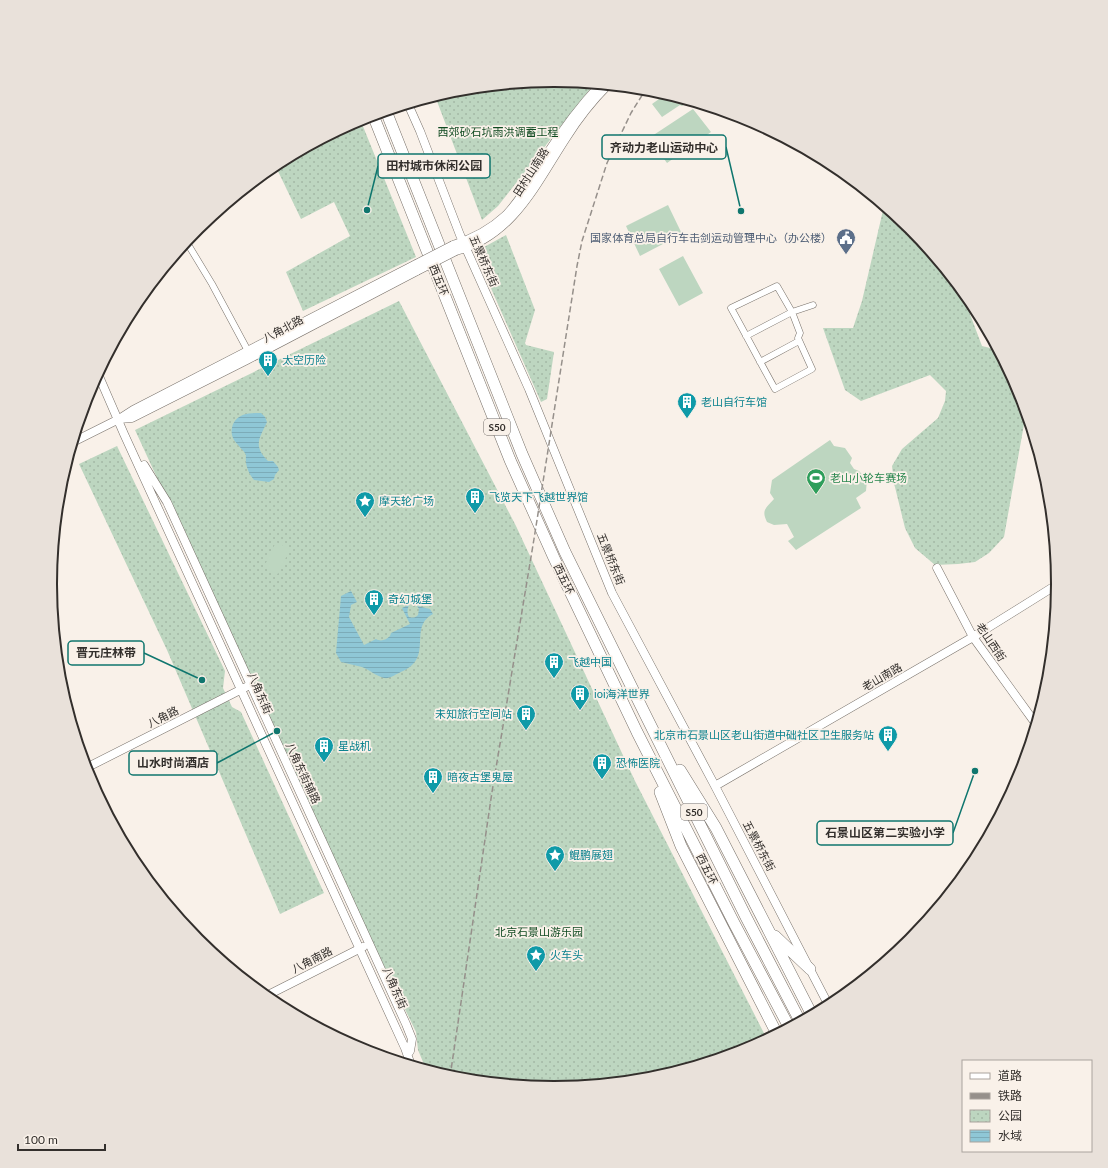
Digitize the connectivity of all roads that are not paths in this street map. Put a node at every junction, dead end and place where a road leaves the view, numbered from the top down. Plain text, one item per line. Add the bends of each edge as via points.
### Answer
1 (596, 89) edge
2 (604, 90) edge
3 (410, 108) edge
4 (388, 115) edge
5 (375, 121) edge
6 (466, 245) junction
7 (189, 247) edge
8 (454, 248) joint
9 (417, 268) junction
10 (813, 305) dead end
11 (792, 312) junction
12 (746, 336) junction
13 (799, 341) junction
14 (248, 351) junction
15 (760, 362) junction
16 (101, 380) edge
17 (118, 419) junction
18 (79, 439) edge
19 (937, 568) dead end
20 (1051, 588) edge
21 (973, 637) junction
22 (246, 687) junction
23 (642, 708) junction
24 (1032, 719) edge
25 (637, 732) junction
26 (91, 765) edge
27 (715, 786) junction
28 (768, 930) junction
29 (364, 946) junction
30 (810, 969) junction
31 (272, 993) edge
32 (826, 1000) edge
33 (809, 1010) edge
34 (798, 1016) edge
35 (787, 1023) edge
36 (775, 1030) edge
37 (408, 1059) edge
38 (414, 1061) edge

1 - 6 main road, 田村山南路 via 570,121 506,215
2 - 6 main road, 田村山南路 via 566,137 522,207 495,232
3 - 6 main road, 五景桥东街
4 - 23 highway, 西五环 / S50 via 522,454 565,552
5 - 25 highway, 西五环 / S50 via 510,460
6 - 8 main road, 田村山南路
6 - 27 main road, 五景桥东街 via 529,389 612,593
7 - 14 street
8 - 9 main road, 八角北路, bridge
9 - 14 main road, 八角北路
9 - 17 main road, 八角北路 via 248,360 132,418
10 - 11 street
11 - 12 street
11 - 12 street via 777,286 731,308
11 - 13 street via 800,333
12 - 15 street
13 - 15 street
13 - 15 street via 812,369 775,389
14 - 17 main road, 八角北路
16 - 17 main road, 八角东街
17 - 18 main road, 八角北路
17 - 22 main road, 八角东街
17 - 22 main road, 八角东街 via 129,432
19 - 21 main road, 老山西街
20 - 21 main road, 老山南路
21 - 24 main road, 老山西街
21 - 27 main road, 老山南路
22 - 26 main road, 八角路
22 - 29 main road, 八角东街
23 - 28 highway via 716,828
23 - 34 highway, 西五环 / S50
25 - 35 highway, 西五环 / S50
25 - 36 highway via 681,846
27 - 30 main road, 五景桥东街
28 - 30 highway
28 - 33 highway
29 - 31 main road, 八角南路
29 - 37 main road, 八角东街
29 - 38 main road, 八角东街
30 - 32 main road, 五景桥东街

